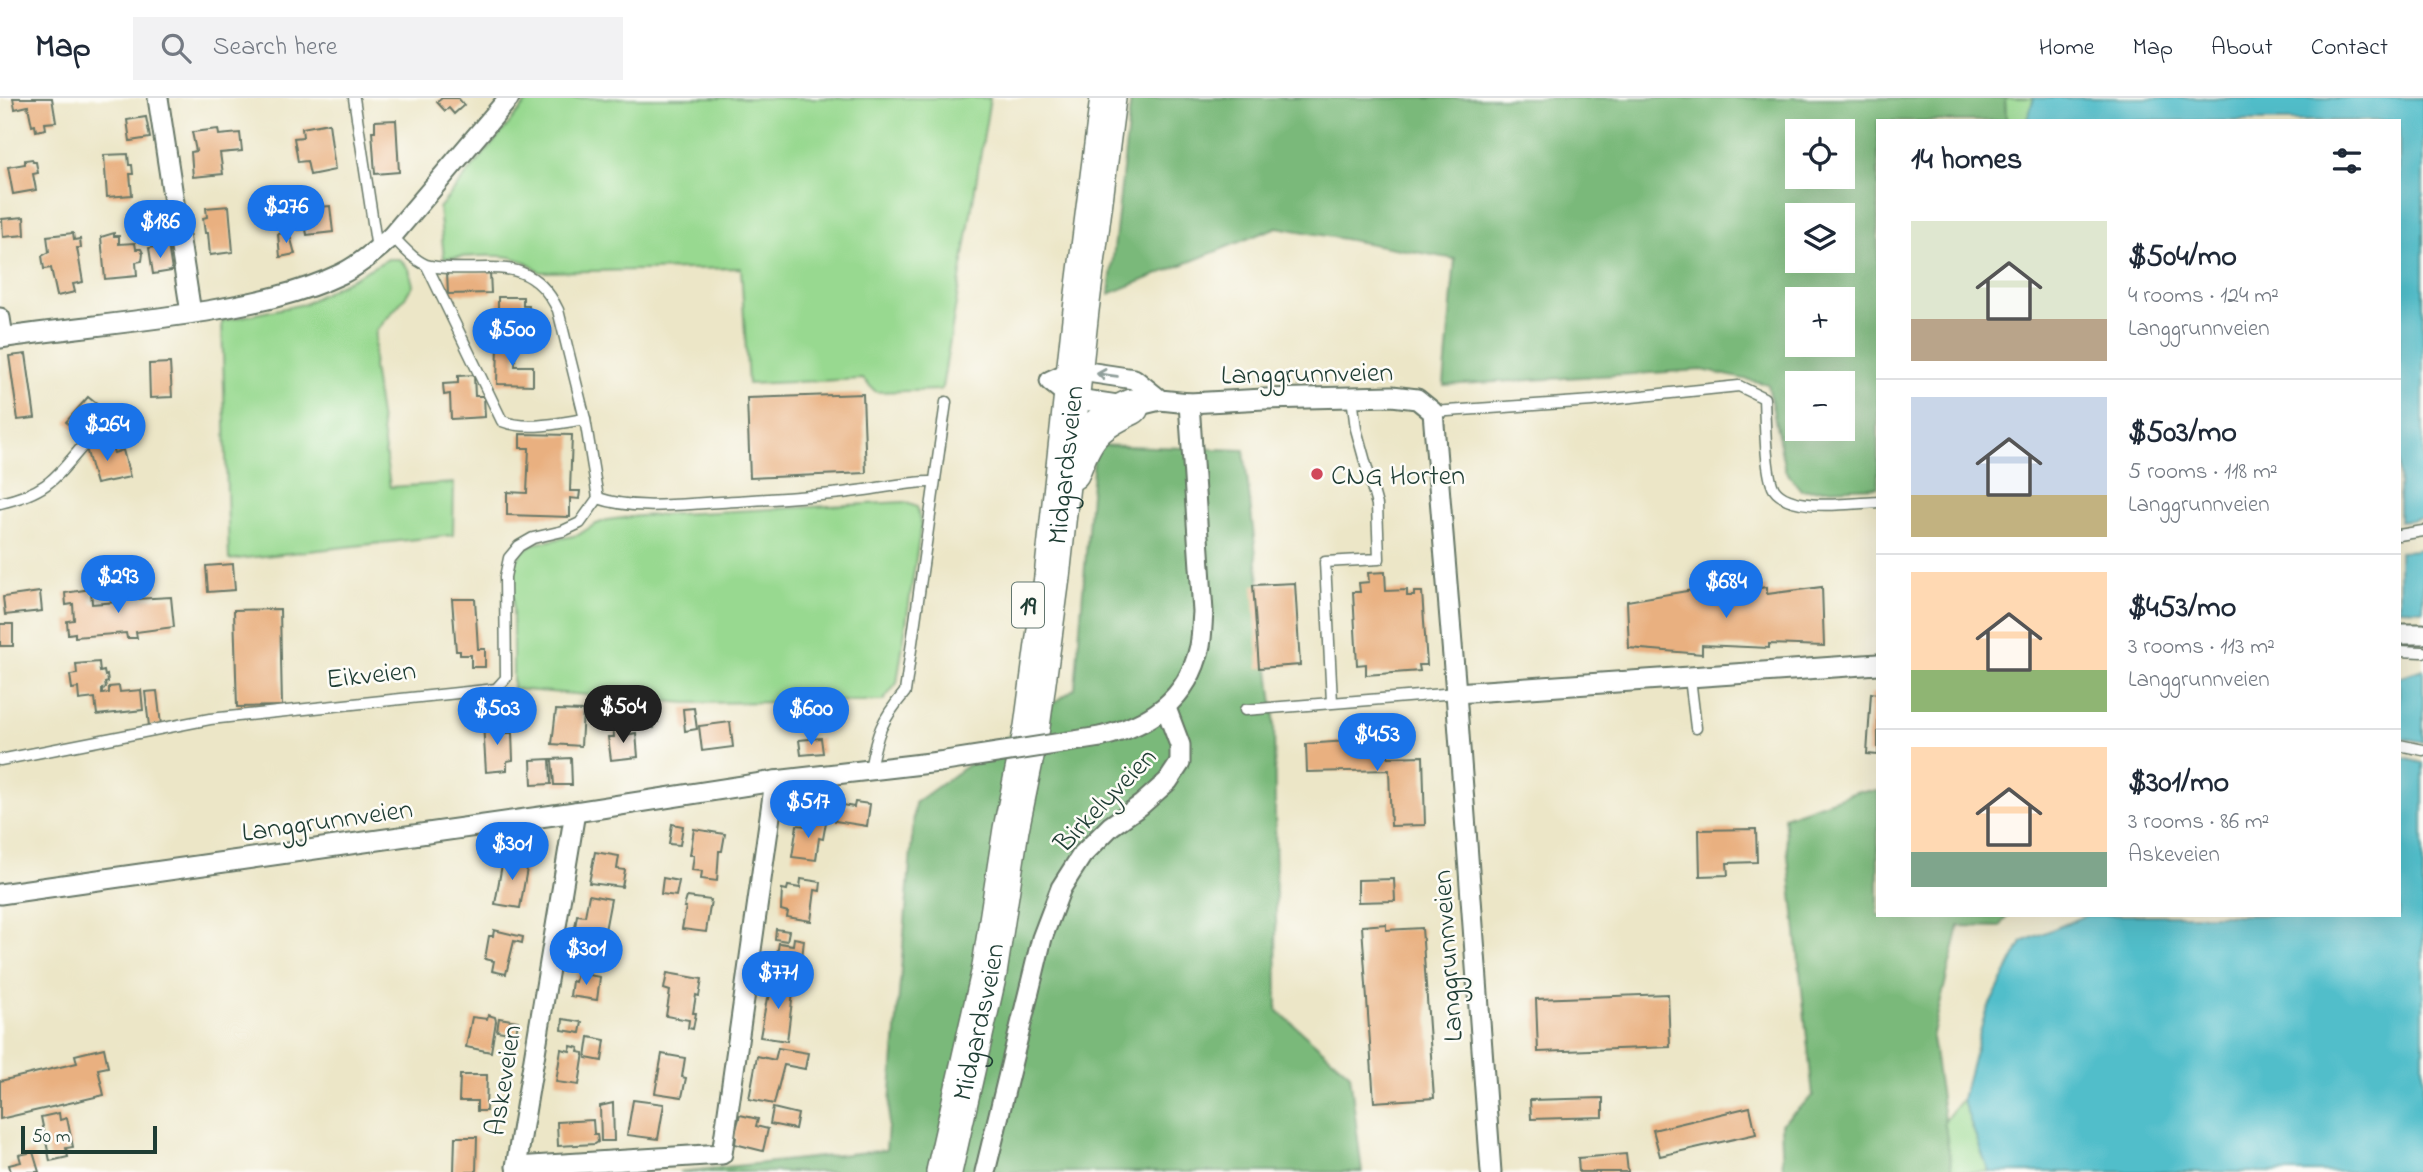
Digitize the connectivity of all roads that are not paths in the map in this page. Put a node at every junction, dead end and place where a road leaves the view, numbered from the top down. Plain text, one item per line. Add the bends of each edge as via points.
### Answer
1 (158, 98) edge
2 (354, 98) edge
3 (1088, 98) edge
4 (1108, 98) edge
5 (505, 99) edge
6 (393, 236) junction
7 (377, 250) junction
8 (427, 266) junction
9 (191, 313) junction
10 (1, 331) edge
11 (1065, 383) junction
12 (1352, 397) junction
13 (946, 402) dead end
14 (1145, 403) junction
15 (1189, 403) junction
16 (1433, 412) junction
17 (585, 419) junction
18 (87, 441) dead end
19 (934, 482) junction
20 (598, 498) junction
21 (1061, 502) junction
22 (1876, 502) edge
23 (0, 503) edge
24 (2423, 531) edge
25 (2401, 535) edge
26 (2423, 634) edge
27 (2401, 635) edge
28 (2401, 652) edge
29 (2423, 652) edge
30 (1876, 664) edge
31 (1690, 677) junction
32 (1456, 693) junction
33 (1332, 702) junction
34 (1166, 708) junction
35 (1245, 710) dead end
36 (1696, 728) dead end
37 (2401, 745) edge
38 (2423, 750) edge
39 (0, 760) edge
40 (870, 769) junction
41 (775, 781) junction
42 (575, 812) junction
43 (1011, 830) junction
44 (0, 894) edge
45 (944, 1172) edge
46 (985, 1172) edge
47 (1491, 1172) edge

1 - 9 street
2 - 7 lane
3 - 11 highway, Midgardsveien / 19
4 - 11 highway, Midgardsveien / 19
5 - 6 street
6 - 7 street
6 - 8 lane
7 - 9 street via 343,274 299,291
8 - 17 lane via 502,421 540,425
8 - 17 lane via 515,268 551,294
9 - 10 street
11 - 14 street, Langgrunnveien
14 -> 11 street via 1134,379
11 - 21 highway, Midgardsveien / 19
11 - 43 highway, Midgardsveien / 19 via 1015,729
12 - 15 street, Langgrunnveien
12 - 16 street, Langgrunnveien via 1417,399
12 - 33 lane via 1377,505 1379,559 1325,562
13 - 19 lane
14 - 15 street, Langgrunnveien
14 - 21 highway, 19 via 1110,417 1089,435
15 - 34 street, Langgrunnveien via 1203,612 1200,646 1190,673
16 - 22 lane via 1739,386 1764,398 1769,472 1781,495 1803,504
16 - 32 street, Langgrunnveien
17 - 20 lane
18 - 23 lane via 44,489
19 - 20 lane via 684,504 620,505
19 - 40 lane via 905,692 886,714 876,736
20 - 39 lane, Eikveien via 580,523 533,538 509,558 505,577 506,677 496,690 210,719
21 - 43 highway, Midgardsveien / 19 via 1032,727
24 - 25 lane
26 - 27 street
28 - 29 lane
30 - 31 street
31 - 32 street
31 - 36 lane
32 - 33 lane
32 - 47 street, Langgrunnveien
33 - 35 lane
34 - 40 street, Langgrunnveien, bridge via 1145,722 1100,737
34 - 46 street, Birkelyveien via 1180,745 1180,762 1168,780 1082,855 1061,888 1042,938
37 - 38 lane
40 - 41 street, Langgrunnveien
41 - 42 street, Langgrunnveien
41 - 42 street, Askeveien via 722,1154 516,1167
42 - 44 street, Langgrunnveien
43 - 45 highway, Midgardsveien / 19 via 989,973

